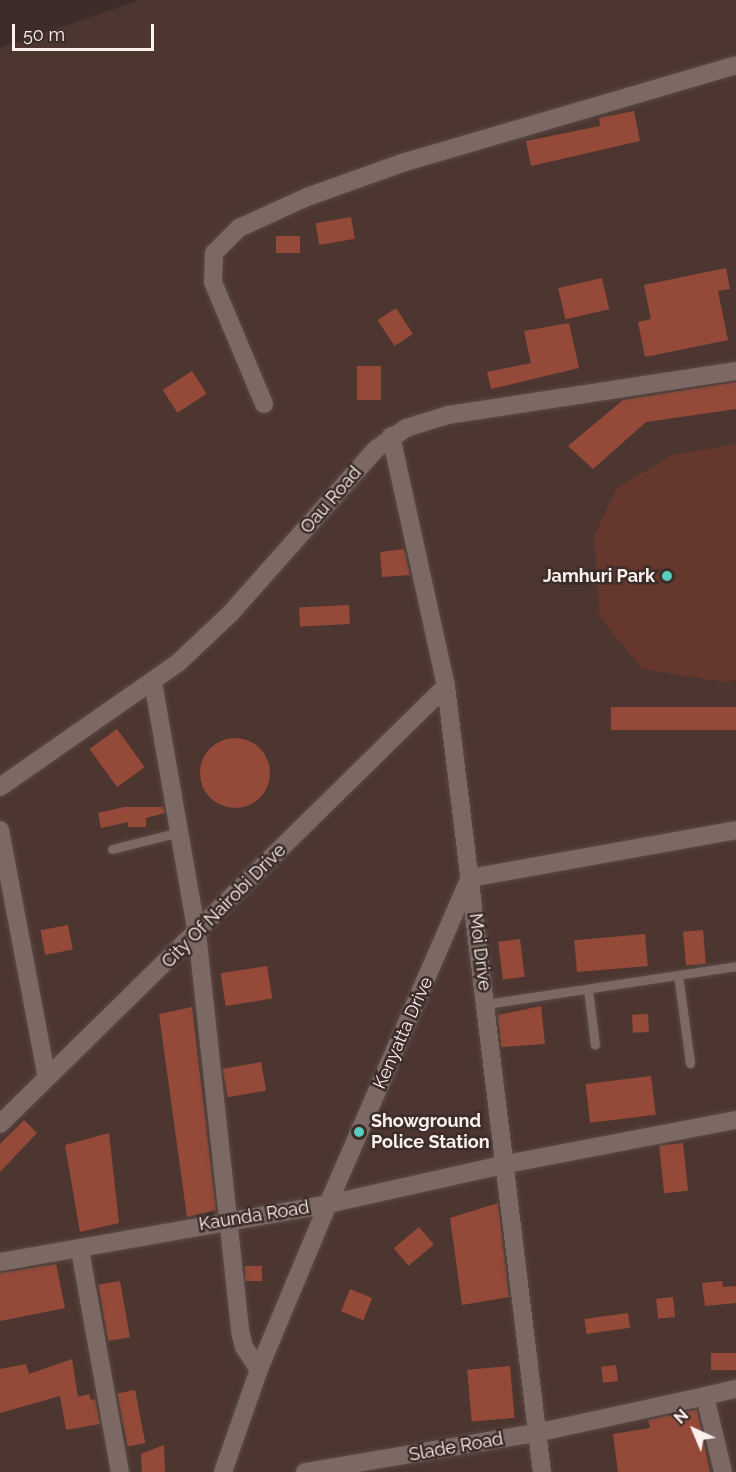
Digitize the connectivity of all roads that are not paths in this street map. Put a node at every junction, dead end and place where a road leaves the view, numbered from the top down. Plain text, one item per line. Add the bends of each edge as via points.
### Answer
1 (736, 65) edge
2 (736, 371) edge
3 (264, 404) dead end
4 (391, 436) junction
5 (153, 682) junction
6 (446, 686) junction
7 (0, 787) edge
8 (0, 830) edge
9 (736, 830) edge
10 (178, 832) junction
11 (112, 849) dead end
12 (470, 878) junction
13 (197, 933) junction
14 (736, 966) edge
15 (678, 975) junction
16 (588, 989) junction
17 (486, 1004) junction
18 (595, 1045) dead end
19 (690, 1063) dead end
20 (47, 1078) junction
21 (736, 1120) edge
22 (0, 1124) edge
23 (507, 1164) junction
24 (328, 1204) junction
25 (227, 1220) junction
26 (80, 1250) junction
27 (0, 1262) edge
28 (260, 1369) junction
29 (736, 1389) edge
30 (705, 1396) junction
31 (536, 1433) junction
32 (120, 1472) edge
33 (223, 1472) edge
34 (305, 1472) edge
35 (542, 1472) edge
36 (723, 1472) edge

1 - 3 street via 405,162 307,197 238,228 214,253 213,282
2 - 4 street, Oau Road via 448,415
4 - 5 street, Oau Road via 230,614
4 - 6 street, Moi Drive
5 - 7 street, Oau Road
5 - 10 street
6 - 12 street, Moi Drive
6 - 13 street, City Of Nairobi Drive
8 - 20 street
9 - 12 street
10 - 11 lane
10 - 13 street
12 - 17 street, Moi Drive
12 - 24 street, Kenyatta Drive
13 - 20 street, City Of Nairobi Drive
13 - 25 street
14 - 15 lane
15 - 16 lane
15 - 19 lane
16 - 17 lane
16 - 18 lane
17 - 23 street, Moi Drive
20 - 22 street, City Of Nairobi Drive
21 - 23 street, Kaunda Road
23 - 24 street, Kaunda Road
23 - 31 street, Moi Drive
24 - 25 street, Kaunda Road
24 - 28 street, Kenyatta Drive
25 - 26 street, Kaunda Road
25 - 28 street via 241,1335 249,1356
26 - 27 street, Kaunda Road
26 - 32 street
28 - 33 street, Kenyatta Drive
29 - 30 street, Slade Road
30 - 31 street, Slade Road
30 - 36 street
31 - 34 street, Slade Road
31 - 35 street, Moi Drive

